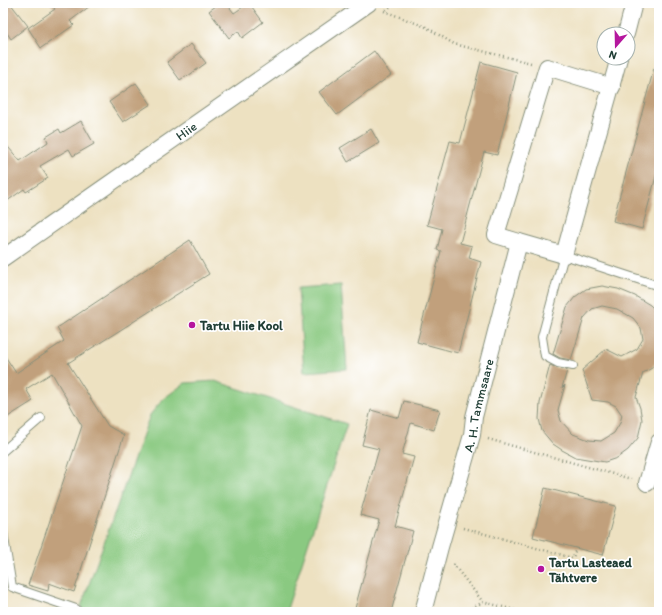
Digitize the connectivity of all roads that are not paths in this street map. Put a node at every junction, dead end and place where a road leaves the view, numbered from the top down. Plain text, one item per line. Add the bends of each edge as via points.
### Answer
1 (634, 3) edge
2 (368, 4) edge
3 (628, 26) edge
4 (618, 66) edge
5 (612, 87) junction
6 (519, 242) junction
7 (564, 255) junction
8 (3, 258) edge
9 (659, 286) edge
10 (573, 366) dead end
11 (41, 418) dead end
12 (659, 442) edge
13 (3, 451) edge
14 (647, 483) road end
15 (3, 532) edge
16 (76, 609) dead end
17 (423, 612) edge

1 - 3 street
2 - 8 street, Hiie
4 - 5 street
5 - 6 street via 547,67 496,235
5 - 7 street
6 - 7 street
6 - 17 street, A. H. Tammsaare via 474,417 472,435
7 - 9 lane
7 - 10 lane via 542,337 545,356 558,363
11 - 13 lane
12 - 14 street
15 - 16 lane via 12,587

